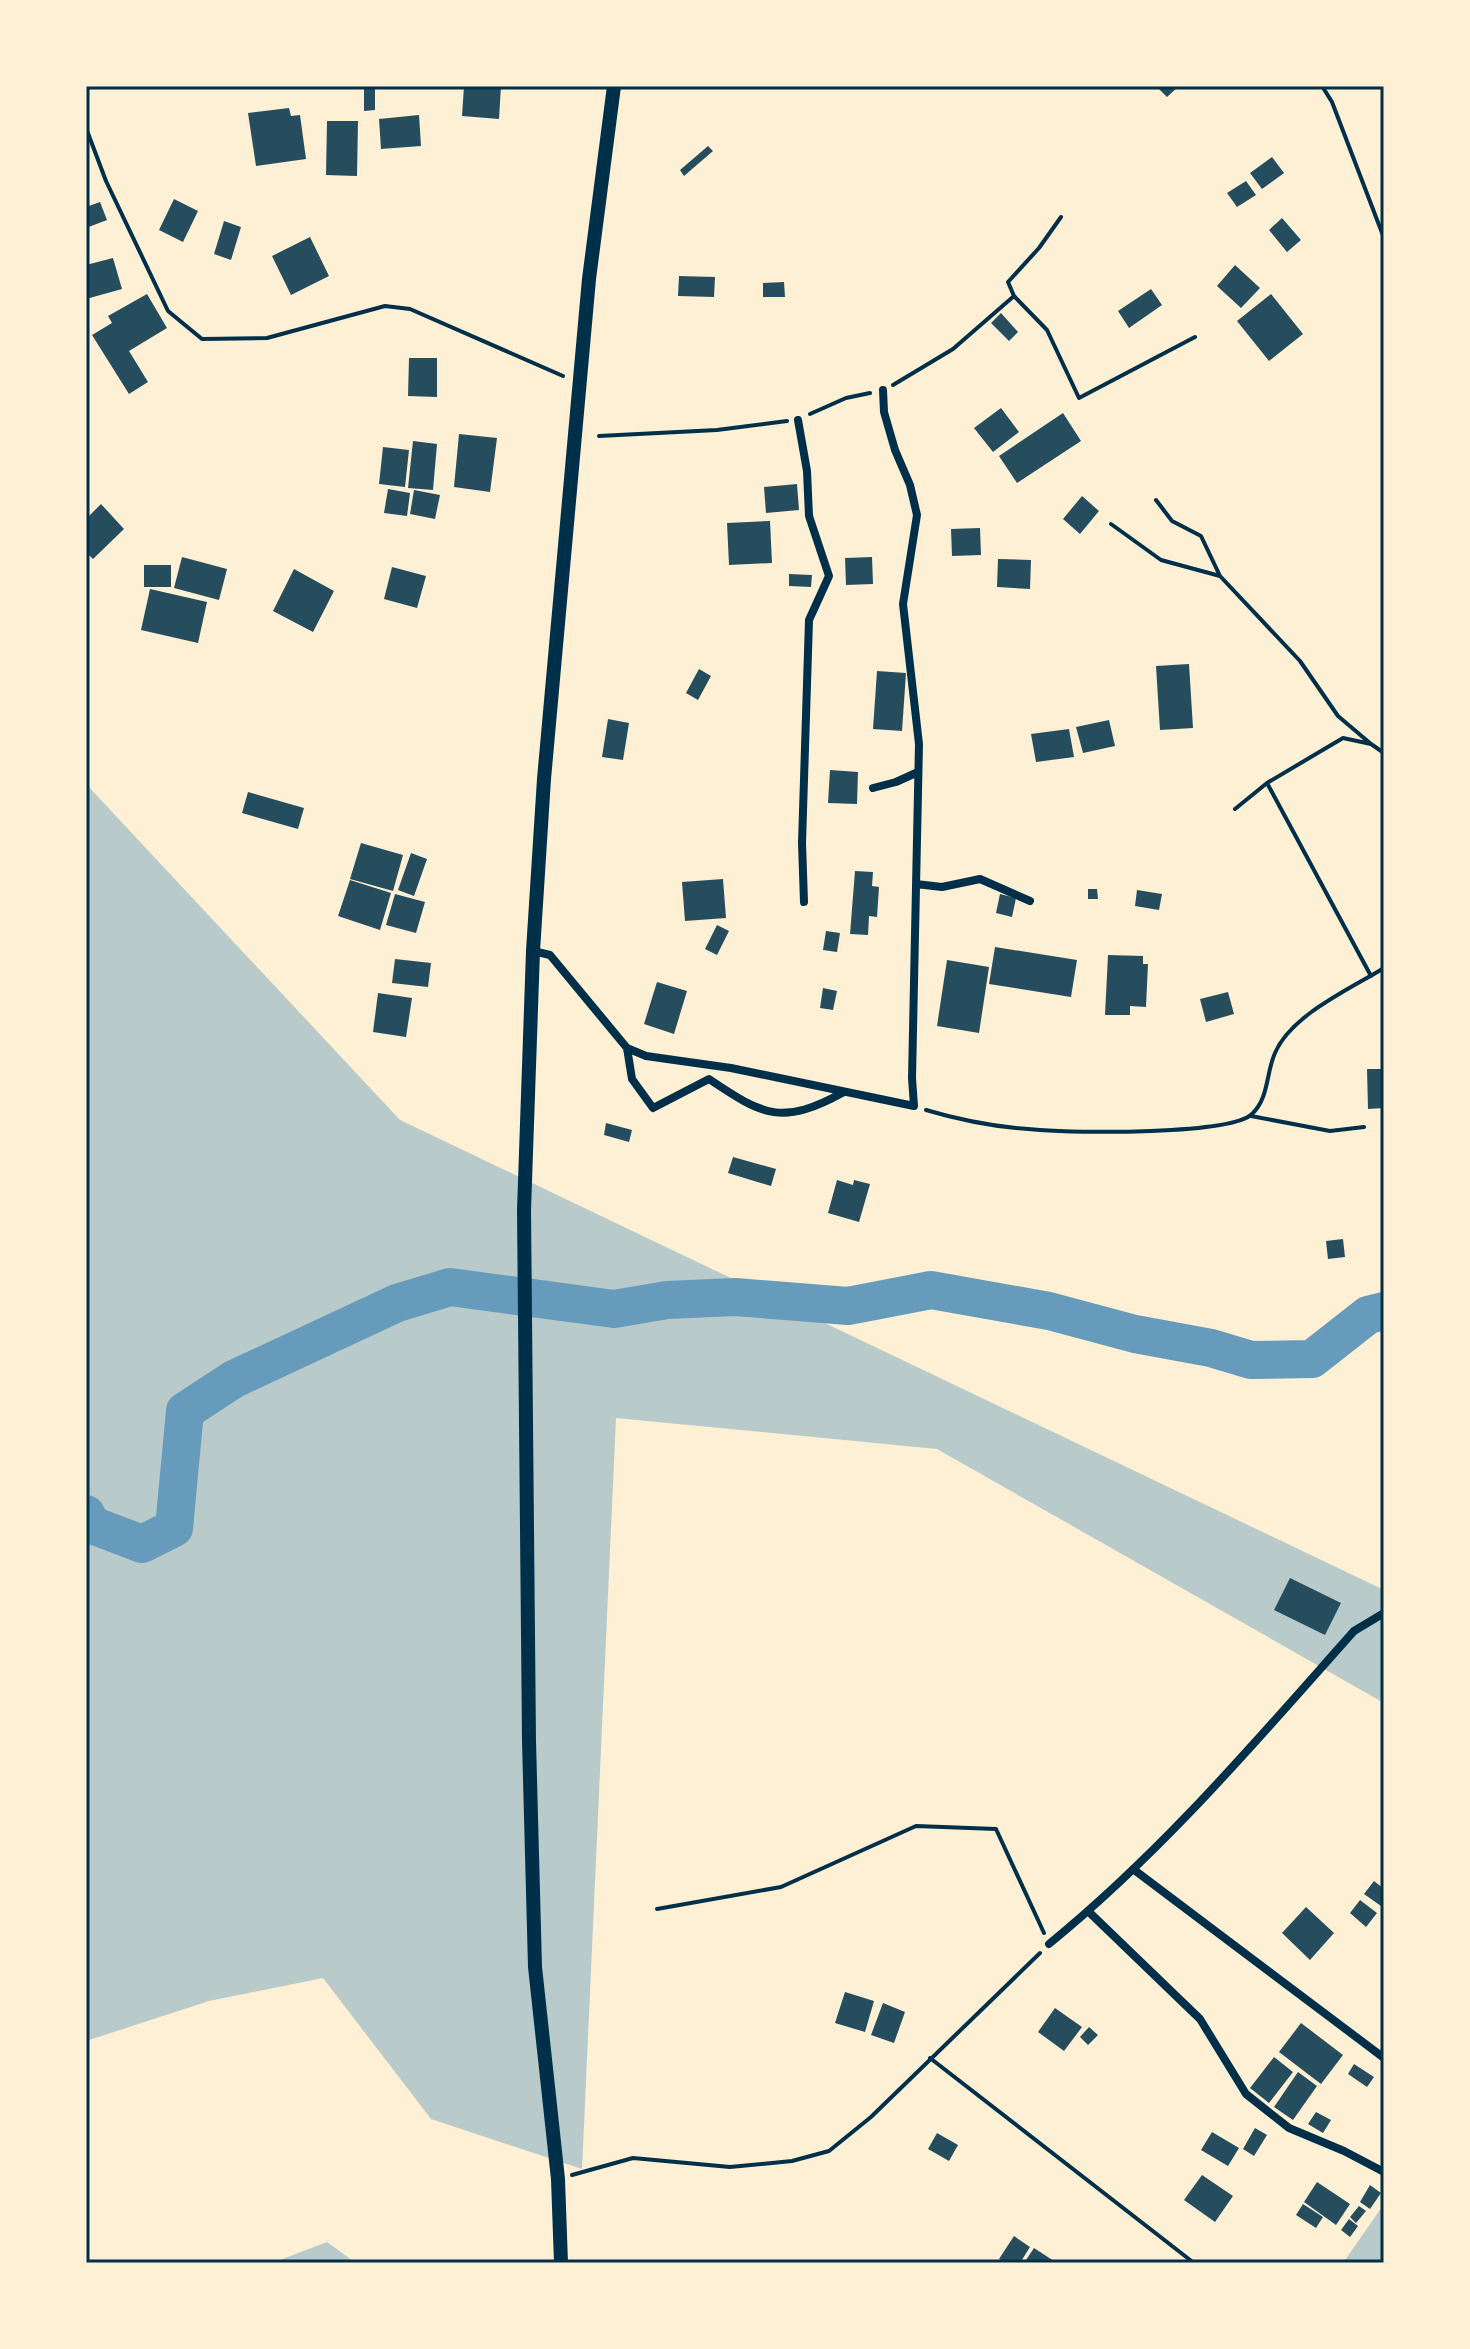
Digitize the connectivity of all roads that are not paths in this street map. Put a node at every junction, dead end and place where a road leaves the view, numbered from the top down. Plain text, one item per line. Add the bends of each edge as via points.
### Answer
1 (614, 86) edge
2 (883, 390) road end
3 (798, 420) road end
4 (918, 772) junction
5 (873, 788) dead end
6 (916, 884) junction
7 (1030, 901) dead end
8 (804, 902) dead end
9 (533, 951) junction
10 (627, 1048) junction
11 (845, 1091) junction
12 (1384, 1613) edge
13 (1133, 1869) junction
14 (1089, 1912) junction
15 (1049, 1944) road end
16 (1384, 2058) edge
17 (1384, 2172) edge
18 (561, 2263) edge

1 - 9 street via 589,279
2 - 4 street via 884,412 917,515 903,604
3 - 8 street via 809,516 829,576 809,620
4 - 5 street
4 - 6 street
6 - 7 street via 942,887 980,879
6 - 11 street via 914,1106
9 - 10 street via 550,955
9 - 18 street via 524,1210 529,1741 535,1967 558,2179
10 - 11 street via 646,1056
10 - 11 street via 632,1079 653,1108 709,1079 747,1105 777,1114 817,1106
12 - 13 street via 1354,1631 1189,1817
13 - 14 street
13 - 16 street
14 - 15 street
14 - 17 street via 1200,2019 1246,2094 1289,2128

